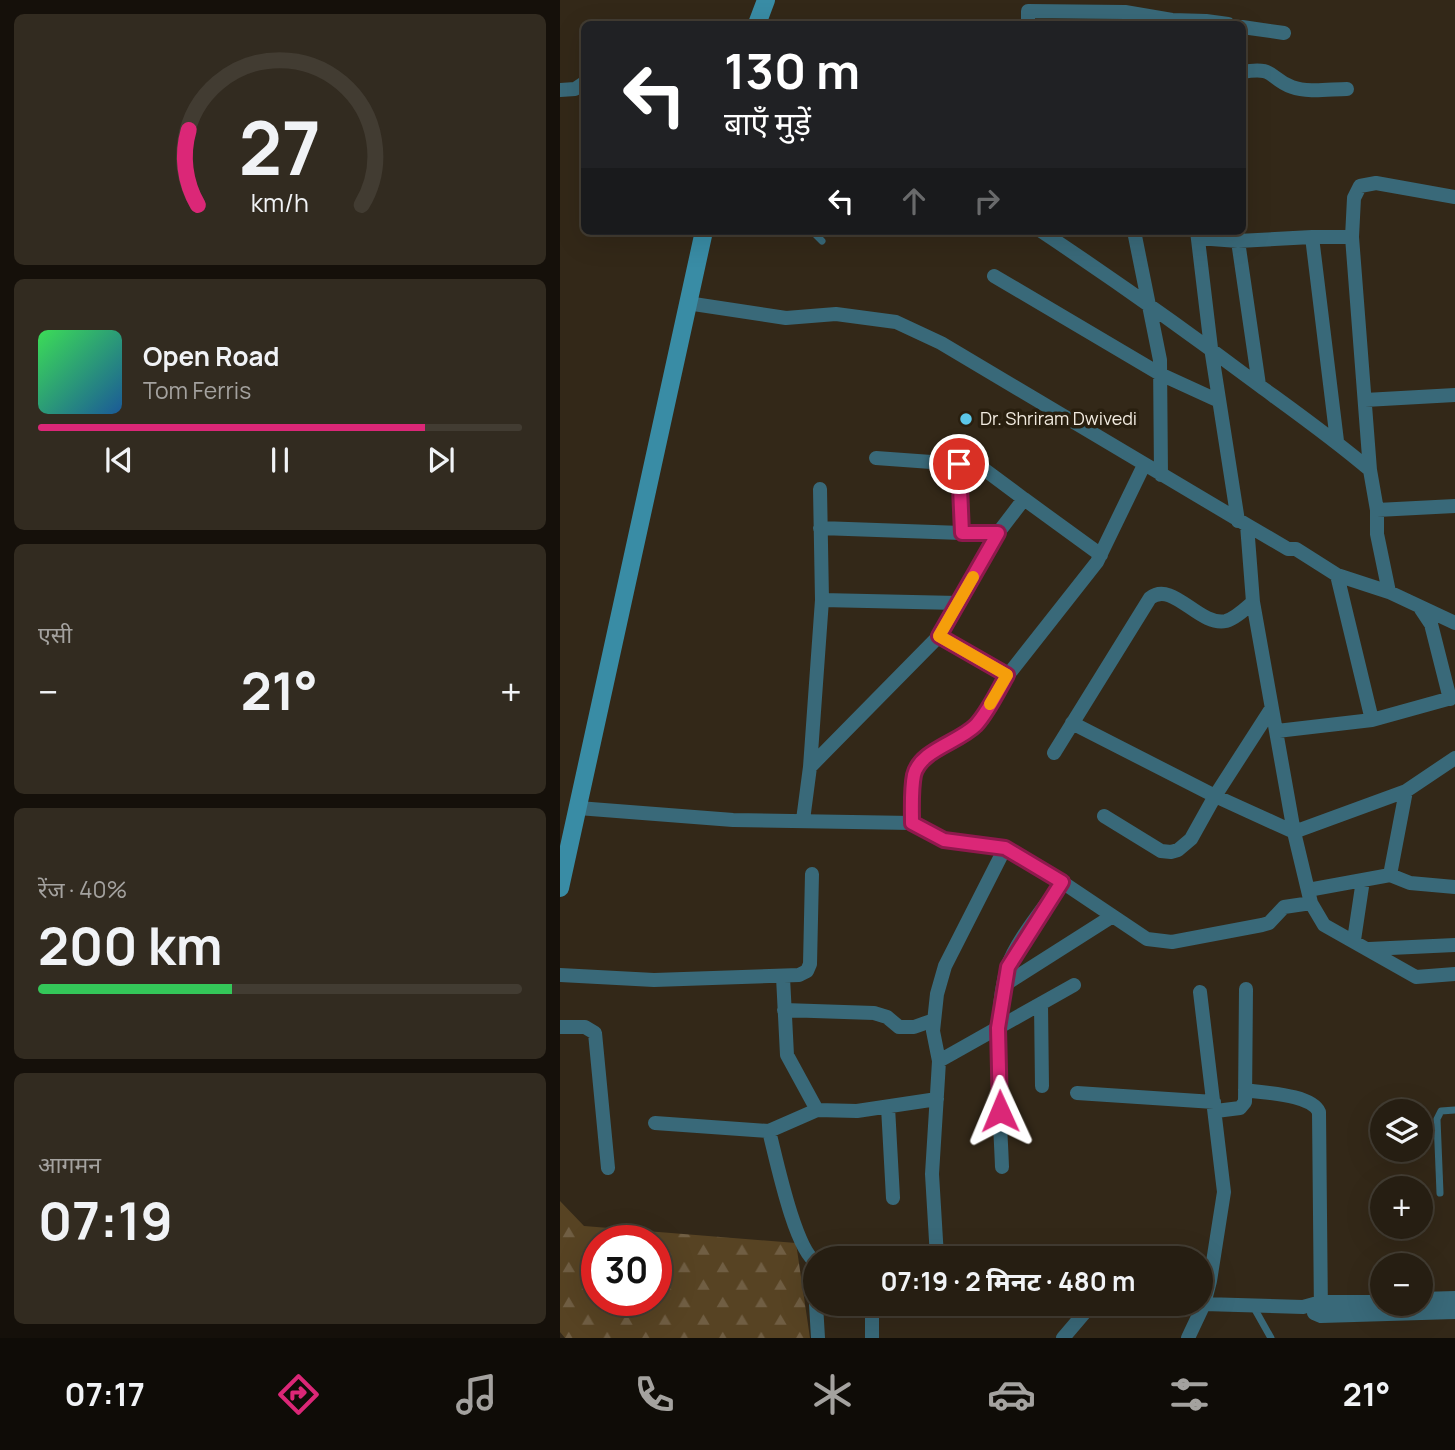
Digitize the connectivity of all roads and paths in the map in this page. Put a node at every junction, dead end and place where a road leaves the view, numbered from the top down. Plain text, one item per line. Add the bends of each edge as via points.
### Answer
1 (766, 0) edge
2 (1111, 18) edge
3 (758, 21) edge
4 (1028, 21) edge
5 (1167, 21) edge
6 (1246, 28) edge
7 (1284, 33) dead end
8 (1246, 71) edge
9 (581, 85) edge
10 (1348, 89) dead end
11 (560, 90) edge
12 (1455, 197) edge
13 (703, 235) edge
14 (815, 235) edge
15 (1047, 235) edge
16 (1135, 235) edge
17 (1197, 235) edge
18 (1218, 235) edge
19 (1238, 236) edge
20 (1312, 237) junction
21 (1352, 237) junction
22 (822, 241) dead end
23 (993, 276) dead end
24 (687, 303) junction
25 (1149, 303) junction
26 (1210, 348) junction
27 (1160, 374) junction
28 (1259, 385) junction
29 (1455, 395) edge
30 (1365, 400) junction
31 (1219, 401) junction
32 (1337, 441) junction
33 (876, 458) dead end
34 (959, 464) junction
35 (1144, 465) junction
36 (1370, 470) junction
37 (1161, 475) junction
38 (820, 489) dead end
39 (1024, 499) junction
40 (1455, 506) edge
41 (1377, 510) junction
42 (1243, 523) junction
43 (820, 528) junction
44 (962, 533) junction
45 (998, 533) junction
46 (1101, 555) junction
47 (1337, 575) junction
48 (1389, 592) junction
49 (822, 600) junction
50 (1254, 602) junction
51 (958, 603) junction
52 (1422, 609) junction
53 (1455, 623) edge
54 (939, 636) junction
55 (1007, 675) junction
56 (1452, 698) edge
57 (1271, 709) junction
58 (1372, 720) junction
59 (1072, 723) junction
60 (1277, 732) junction
61 (1054, 753) dead end
62 (1455, 758) edge
63 (810, 767) junction
64 (1403, 793) junction
65 (1215, 796) junction
66 (578, 808) junction
67 (1104, 817) dead end
68 (803, 820) junction
69 (912, 823) junction
70 (1294, 832) junction
71 (1005, 848) junction
72 (811, 874) dead end
73 (1390, 875) junction
74 (1363, 880) junction
75 (1062, 882) junction
76 (1455, 887) edge
77 (560, 888) edge
78 (1310, 896) junction
79 (1111, 917) junction
80 (1354, 940) junction
81 (1455, 945) edge
82 (1370, 949) junction
83 (1455, 974) edge
84 (560, 975) edge
85 (783, 977) junction
86 (1004, 985) junction
87 (1074, 985) dead end
88 (1246, 989) dead end
89 (1200, 992) dead end
90 (1041, 1004) junction
91 (784, 1010) junction
92 (934, 1020) junction
93 (560, 1027) edge
94 (998, 1028) junction
95 (939, 1061) junction
96 (1042, 1086) dead end
97 (1245, 1090) junction
98 (1077, 1093) dead end
99 (937, 1099) junction
100 (1215, 1106) junction
101 (888, 1107) junction
102 (817, 1110) junction
103 (1455, 1110) edge
104 (655, 1123) dead end
105 (769, 1131) junction
106 (1002, 1167) dead end
107 (608, 1168) dead end
108 (1440, 1193) dead end
109 (893, 1198) dead end
110 (804, 1246) edge
111 (936, 1246) edge
112 (1212, 1246) edge
113 (1455, 1298) edge
114 (1433, 1299) edge
115 (1370, 1303) edge
116 (1213, 1304) edge
117 (1253, 1306) junction
118 (1321, 1309) junction
119 (1455, 1312) edge
120 (817, 1316) edge
121 (872, 1316) edge
122 (1082, 1316) edge
123 (1198, 1316) edge
124 (818, 1338) edge
125 (872, 1338) edge
126 (1063, 1338) edge
127 (1188, 1338) edge
128 (1270, 1338) edge

1 - 3 street
2 - 4 street via 1028,11
2 - 5 street via 1125,12
6 - 7 street
8 - 10 street via 1268,72 1301,89
9 - 11 street
12 - 21 street via 1376,183 1360,186 1354,198
13 - 24 street
14 - 22 lane
15 - 25 street
16 - 25 street
17 - 26 street
18 - 19 street
19 - 20 street
19 - 28 street
20 - 21 street
20 - 32 street
21 - 30 street
23 - 27 street
24 - 35 street via 786,317 836,314 896,322 940,343
24 - 66 street
25 - 26 street
25 - 27 street
26 - 28 street
26 - 31 street
27 - 31 street
27 - 37 street
28 - 32 street
29 - 30 street
30 - 36 street
31 - 42 street
32 - 36 street
33 - 34 street
34 - 39 street via 981,467
34 - 44 street
35 - 37 street
35 - 46 street
36 - 41 street
37 - 42 street
38 - 43 street
39 - 45 street
39 - 46 street
40 - 41 street
41 - 48 street
42 - 47 street
42 - 50 street
43 - 44 street
43 - 49 street
44 - 45 street
45 - 51 street
46 - 55 street
47 - 48 street
47 - 58 street
48 - 52 street
49 - 51 street
49 - 63 street
50 - 57 street
50 - 59 street via 1218,622 1169,595 1154,594
51 - 54 street
52 - 53 street
52 - 56 street via 1431,624
54 - 55 street
54 - 63 street
55 - 69 street via 977,724 920,761 914,774
56 - 58 street
57 - 60 street
57 - 65 street
58 - 60 street
59 - 61 street
59 - 65 street
60 - 70 street
62 - 64 street
63 - 68 street
64 - 70 street
64 - 73 street
65 - 67 street via 1191,839 1171,852 1149,845
65 - 70 street
66 - 68 street via 733,820
66 - 77 street
68 - 69 street
69 - 71 street via 944,840
70 - 78 street
71 - 75 street
71 - 92 street via 945,966
72 - 85 street via 810,964 799,975
73 - 74 street
73 - 76 street via 1410,883
74 - 78 street
74 - 80 street
75 - 79 street
75 - 86 street via 1015,951
78 - 79 street via 1284,907 1269,923 1172,942 1147,939
78 - 80 street via 1324,925
79 - 86 street
80 - 82 street
81 - 82 street
82 - 83 street via 1416,977
84 - 85 street via 654,980
85 - 91 street
86 - 94 street
87 - 90 street
88 - 97 street
89 - 100 street
90 - 94 street
90 - 96 street
91 - 92 street via 874,1013 899,1027
91 - 102 street via 790,1063
92 - 95 street
93 - 107 street via 585,1027 595,1033
94 - 95 street
94 - 106 street
95 - 99 street
97 - 100 street via 1242,1107
97 - 118 street via 1304,1099 1319,1112
98 - 100 street
99 - 101 street
99 - 111 street via 932,1174
100 - 112 street via 1224,1192
101 - 102 street
101 - 109 street
102 - 105 street
103 - 108 lane via 1441,1111 1437,1119
104 - 105 street
105 - 110 street
113 - 114 street
115 - 118 street
116 - 117 street
117 - 118 street
117 - 128 lane
118 - 119 street
120 - 124 street
121 - 125 street
122 - 126 street
123 - 127 street

